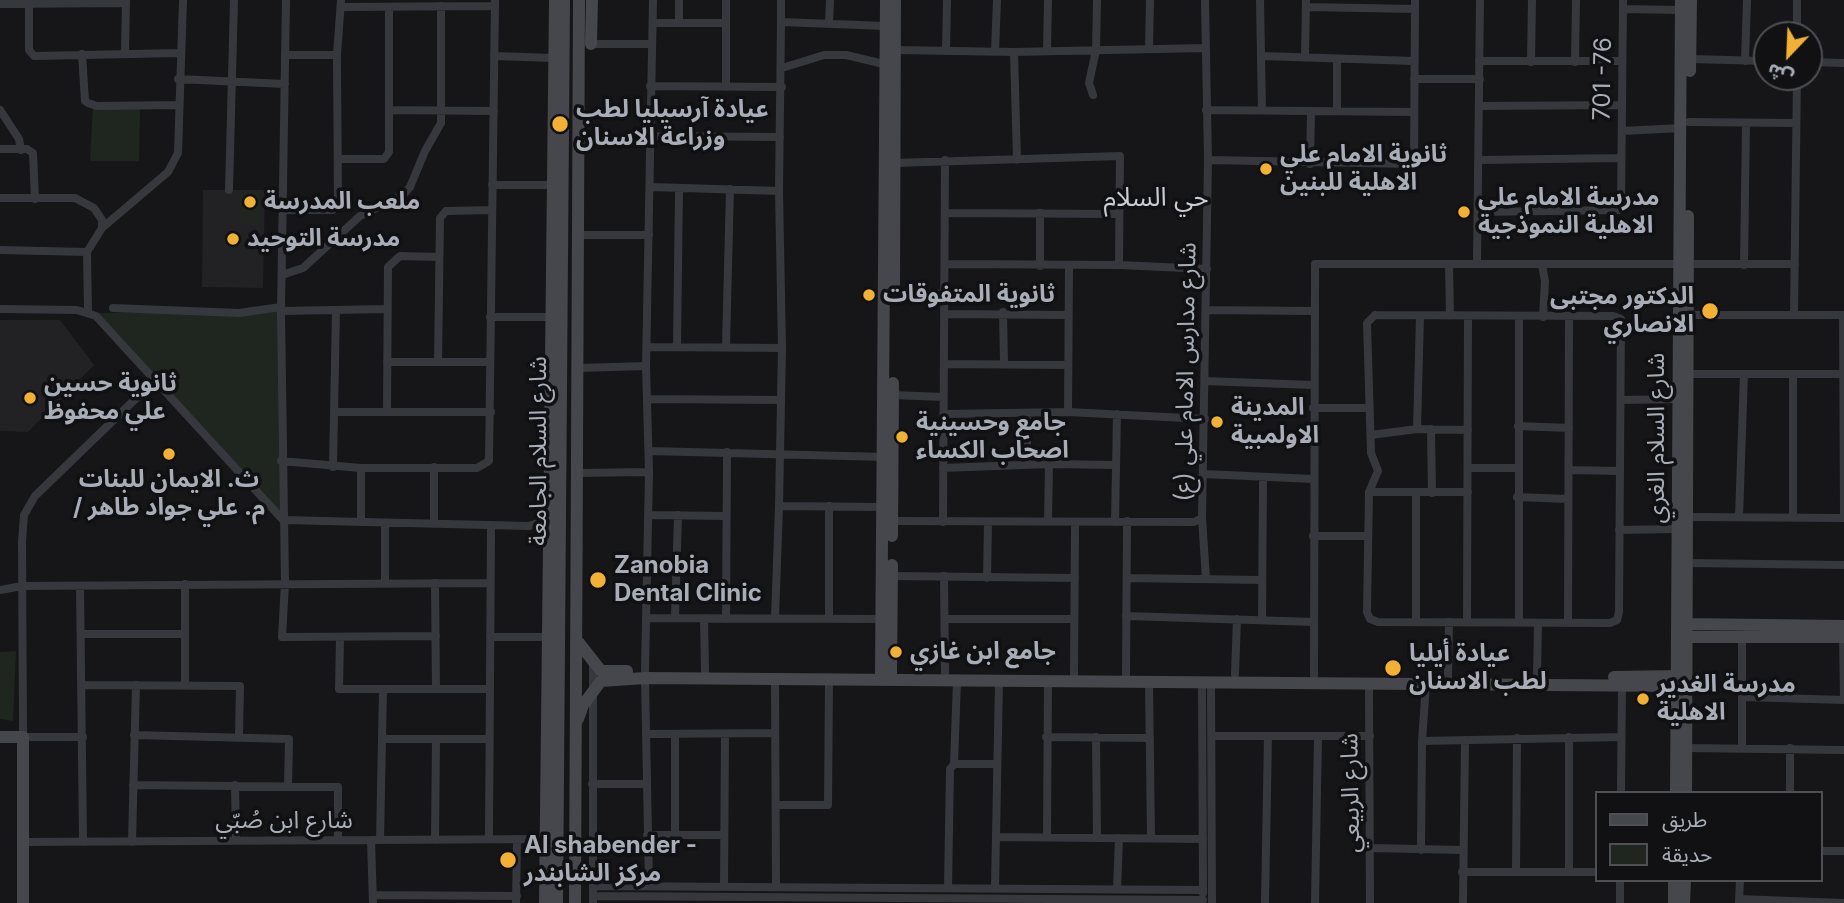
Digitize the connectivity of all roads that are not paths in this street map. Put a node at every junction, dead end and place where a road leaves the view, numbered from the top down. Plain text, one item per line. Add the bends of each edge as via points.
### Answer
1 (183, 0) edge
2 (234, 0) edge
3 (286, 0) edge
4 (555, 0) edge
5 (564, 0) edge
6 (579, 0) edge
7 (592, 0) edge
8 (653, 0) edge
9 (679, 0) edge
10 (726, 0) edge
11 (781, 0) edge
12 (830, 0) edge
13 (886, 0) edge
14 (895, 0) edge
15 (947, 0) edge
16 (998, 0) edge
17 (1048, 0) edge
18 (1097, 0) edge
19 (1150, 0) edge
20 (1205, 0) edge
21 (1260, 0) edge
22 (1480, 0) edge
23 (1532, 0) edge
24 (1576, 0) edge
25 (1746, 0) edge
26 (1797, 0) edge
27 (126, 1) edge
28 (495, 3) edge
29 (1306, 3) edge
30 (1685, 3) edge
31 (0, 4) edge
32 (29, 4) junction
33 (341, 4) edge
34 (1363, 4) edge
35 (1415, 4) edge
36 (1623, 5) edge
37 (441, 6) junction
38 (389, 7) junction
39 (1797, 21) edge
40 (781, 22) junction
41 (653, 23) junction
42 (679, 23) junction
43 (725, 23) junction
44 (829, 24) junction
45 (885, 26) junction
46 (591, 44) joint
47 (652, 44) junction
48 (1205, 48) junction
49 (1149, 49) junction
50 (895, 50) junction
51 (946, 50) junction
52 (1096, 50) junction
53 (995, 51) junction
54 (1047, 51) junction
55 (1014, 52) junction
56 (125, 53) junction
57 (179, 53) junction
58 (82, 54) junction
59 (285, 55) junction
60 (337, 55) junction
61 (494, 56) junction
62 (1262, 56) junction
63 (1305, 58) junction
64 (558, 59) junction
65 (1337, 59) junction
66 (1690, 59) junction
67 (579, 60) junction
68 (1414, 61) junction
69 (1479, 61) junction
70 (1622, 61) junction
71 (1745, 61) junction
72 (1753, 61) edge
73 (1531, 62) junction
74 (1575, 62) junction
75 (1823, 62) edge
76 (1844, 63) edge
77 (884, 64) junction
78 (782, 68) junction
79 (178, 79) junction
80 (231, 79) junction
81 (1414, 79) junction
82 (1480, 79) junction
83 (285, 84) junction
84 (579, 85) junction
85 (563, 86) junction
86 (650, 86) junction
87 (726, 87) junction
88 (782, 87) junction
89 (1797, 91) edge
90 (1093, 95) dead end
91 (177, 105) junction
92 (1622, 105) junction
93 (1480, 106) junction
94 (0, 110) edge
95 (389, 110) junction
96 (1206, 110) junction
97 (1262, 110) junction
98 (439, 111) junction
99 (494, 111) junction
100 (1311, 111) junction
101 (1337, 111) junction
102 (1414, 112) junction
103 (1746, 122) junction
104 (1796, 123) junction
105 (1685, 125) junction
106 (1622, 131) junction
107 (652, 136) junction
108 (780, 137) junction
109 (0, 149) edge
110 (21, 149) junction
111 (1621, 158) junction
112 (339, 159) junction
113 (945, 160) junction
114 (1017, 160) junction
115 (1208, 160) junction
116 (1479, 160) junction
117 (894, 163) junction
118 (1310, 164) junction
119 (492, 185) junction
120 (552, 185) junction
121 (651, 187) junction
122 (679, 188) junction
123 (730, 189) junction
124 (229, 190) dead end
125 (779, 191) junction
126 (0, 198) edge
127 (35, 199) junction
128 (492, 210) junction
129 (283, 211) junction
130 (946, 212) junction
131 (1478, 212) junction
132 (1040, 213) junction
133 (1118, 214) junction
134 (102, 228) junction
135 (557, 232) junction
136 (579, 235) junction
137 (649, 235) junction
138 (0, 250) edge
139 (87, 252) junction
140 (439, 257) junction
141 (946, 264) junction
142 (1449, 264) junction
143 (1477, 264) junction
144 (1683, 264) junction
145 (1795, 264) junction
146 (1119, 265) junction
147 (1542, 265) junction
148 (1744, 265) junction
149 (1040, 266) junction
150 (1069, 266) junction
151 (1207, 269) junction
152 (282, 275) junction
153 (894, 292) junction
154 (946, 294) junction
155 (113, 308) dead end
156 (0, 309) edge
157 (281, 309) junction
158 (386, 309) junction
159 (336, 310) junction
160 (1206, 310) junction
161 (1313, 311) junction
162 (88, 312) junction
163 (1003, 313) junction
164 (946, 314) junction
165 (1794, 314) junction
166 (1068, 315) junction
167 (1688, 315) junction
168 (1843, 315) edge
169 (1420, 316) junction
170 (1450, 316) junction
171 (1468, 316) junction
172 (490, 317) junction
173 (551, 317) junction
174 (1519, 317) junction
175 (1543, 317) junction
176 (1569, 317) junction
177 (726, 346) junction
178 (646, 347) junction
179 (677, 347) junction
180 (782, 348) junction
181 (387, 362) junction
182 (438, 362) junction
183 (491, 362) junction
184 (1004, 363) junction
185 (945, 364) junction
186 (1068, 365) junction
187 (646, 366) junction
188 (578, 371) junction
189 (1688, 374) junction
190 (1744, 374) junction
191 (1793, 374) junction
192 (1843, 374) edge
193 (561, 376) junction
194 (154, 381) junction
195 (1205, 381) junction
196 (1313, 384) junction
197 (892, 395) junction
198 (943, 397) junction
199 (648, 399) junction
200 (1679, 399) junction
201 (561, 400) junction
202 (578, 400) junction
203 (781, 400) junction
204 (1621, 400) junction
205 (1313, 408) junction
206 (1368, 408) junction
207 (387, 411) junction
208 (334, 412) junction
209 (491, 412) junction
210 (1068, 412) junction
211 (1027, 413) junction
212 (943, 414) junction
213 (1117, 414) junction
214 (1844, 416) edge
215 (1205, 419) junction
216 (1518, 426) junction
217 (1569, 428) junction
218 (1418, 429) junction
219 (1431, 429) junction
220 (1468, 430) junction
221 (1371, 435) junction
222 (1683, 449) junction
223 (649, 451) junction
224 (727, 452) junction
225 (780, 452) junction
226 (884, 457) junction
227 (281, 461) junction
228 (1049, 464) junction
229 (1027, 465) junction
230 (1116, 465) junction
231 (332, 467) junction
232 (434, 467) junction
233 (1844, 467) edge
234 (361, 468) junction
235 (560, 468) junction
236 (943, 468) junction
237 (1468, 468) junction
238 (1517, 468) junction
239 (1569, 470) junction
240 (1619, 471) junction
241 (649, 472) junction
242 (578, 473) junction
243 (1204, 474) junction
244 (1263, 477) junction
245 (1313, 478) junction
246 (1369, 492) junction
247 (1432, 492) junction
248 (1468, 492) junction
249 (1416, 493) junction
250 (1517, 497) junction
251 (1568, 499) junction
252 (779, 506) junction
253 (829, 506) junction
254 (883, 507) junction
255 (548, 513) junction
256 (650, 515) junction
257 (678, 515) junction
258 (1844, 515) edge
259 (726, 516) junction
260 (1688, 517) junction
261 (1739, 517) junction
262 (1793, 517) junction
263 (1202, 518) junction
264 (283, 520) junction
265 (892, 521) junction
266 (1048, 521) junction
267 (361, 522) junction
268 (943, 522) junction
269 (988, 522) junction
270 (1075, 522) junction
271 (1115, 522) junction
272 (1127, 522) junction
273 (385, 523) junction
274 (434, 524) junction
275 (491, 526) junction
276 (528, 526) junction
277 (1677, 529) junction
278 (1619, 530) junction
279 (548, 536) junction
280 (1313, 536) junction
281 (1368, 536) junction
282 (559, 555) junction
283 (1687, 563) junction
284 (1844, 565) edge
285 (891, 576) junction
286 (944, 576) junction
287 (987, 578) junction
288 (1074, 578) junction
289 (1127, 578) junction
290 (1206, 579) junction
291 (1262, 580) junction
292 (285, 583) junction
293 (385, 583) junction
294 (435, 583) junction
295 (490, 583) junction
296 (185, 584) junction
297 (22, 586) junction
298 (80, 586) junction
299 (0, 590) edge
300 (1126, 616) junction
301 (647, 618) junction
302 (675, 618) junction
303 (705, 618) junction
304 (775, 618) junction
305 (726, 619) junction
306 (829, 619) junction
307 (882, 619) junction
308 (945, 619) junction
309 (1074, 619) junction
310 (1237, 619) junction
311 (1262, 620) junction
312 (1314, 622) junction
313 (1416, 622) junction
314 (1449, 622) junction
315 (1467, 622) junction
316 (1519, 622) junction
317 (1538, 623) junction
318 (1568, 623) junction
319 (1687, 631) junction
320 (81, 634) junction
321 (185, 634) junction
322 (1844, 634) edge
323 (436, 636) junction
324 (490, 637) junction
325 (547, 637) junction
326 (1742, 638) junction
327 (340, 639) junction
328 (579, 643) junction
329 (705, 672) junction
330 (886, 673) junction
331 (945, 673) junction
332 (1074, 674) junction
333 (1126, 674) junction
334 (1234, 674) junction
335 (645, 675) junction
336 (1314, 675) junction
337 (597, 676) junction
338 (931, 677) junction
339 (1448, 677) junction
340 (1537, 677) junction
341 (1343, 679) junction
342 (775, 681) junction
343 (830, 681) junction
344 (957, 681) junction
345 (999, 681) junction
346 (1149, 681) junction
347 (1677, 681) junction
348 (552, 682) junction
349 (1048, 682) junction
350 (1207, 682) junction
351 (1369, 683) junction
352 (1426, 684) junction
353 (82, 685) junction
354 (136, 685) junction
355 (185, 685) junction
356 (1622, 685) junction
357 (383, 689) junction
358 (436, 689) junction
359 (489, 689) junction
360 (1744, 697) junction
361 (1844, 699) edge
362 (578, 719) junction
363 (774, 733) junction
364 (646, 734) junction
365 (674, 734) junction
366 (724, 734) junction
367 (134, 736) junction
368 (1213, 736) junction
369 (1268, 736) junction
370 (1370, 736) junction
371 (0, 737) edge
372 (23, 737) junction
373 (83, 737) junction
374 (239, 737) junction
375 (1046, 737) junction
376 (1096, 737) junction
377 (1318, 737) junction
378 (1569, 737) junction
379 (1621, 737) junction
380 (1150, 738) junction
381 (1517, 738) junction
382 (382, 739) junction
383 (489, 739) junction
384 (436, 740) junction
385 (1465, 740) junction
386 (1422, 741) junction
387 (1742, 747) junction
388 (1686, 748) junction
389 (1790, 748) junction
390 (1844, 750) edge
391 (954, 764) junction
392 (997, 764) junction
393 (592, 784) junction
394 (646, 784) junction
395 (133, 785) junction
396 (235, 785) junction
397 (288, 785) junction
398 (1621, 791) edge
399 (1676, 791) edge
400 (1686, 791) edge
401 (1790, 791) edge
402 (776, 805) junction
403 (647, 835) junction
404 (675, 835) junction
405 (724, 835) junction
406 (996, 837) junction
407 (1047, 837) junction
408 (1097, 838) junction
409 (1119, 838) junction
410 (1151, 838) junction
411 (489, 839) junction
412 (517, 839) junction
413 (545, 839) junction
414 (1203, 839) junction
415 (338, 840) junction
416 (375, 840) junction
417 (435, 840) junction
418 (236, 841) junction
419 (23, 842) junction
420 (83, 842) junction
421 (132, 842) junction
422 (1371, 848) junction
423 (1421, 849) junction
424 (1462, 850) junction
425 (1823, 851) edge
426 (1844, 851) edge
427 (558, 852) junction
428 (575, 852) junction
429 (1569, 871) junction
430 (1462, 872) junction
431 (1516, 872) junction
432 (1596, 872) edge
433 (557, 876) junction
434 (575, 877) junction
435 (1620, 882) edge
436 (1675, 882) edge
437 (1685, 882) edge
438 (1740, 882) edge
439 (649, 887) junction
440 (724, 887) junction
441 (776, 887) junction
442 (901, 888) junction
443 (948, 888) junction
444 (995, 888) junction
445 (1117, 889) junction
446 (593, 895) edge
447 (901, 898) junction
448 (1203, 898) edge
449 (373, 899) edge
450 (517, 899) edge
451 (777, 900) edge
452 (925, 900) edge
453 (1069, 901) edge
454 (1099, 901) edge
455 (1149, 901) edge
456 (1740, 901) edge
457 (1789, 902) edge
458 (23, 903) edge
459 (545, 903) edge
460 (557, 903) edge
461 (575, 903) edge
462 (1212, 903) edge
463 (1265, 903) edge
464 (1315, 903) edge
465 (1370, 903) edge
466 (1463, 903) edge
467 (1620, 903) edge
468 (1674, 903) edge
469 (1685, 903) edge
470 (1843, 903) edge

1 - 57 street
2 - 80 street
3 - 59 street
4 - 64 street
5 - 64 street, شارع السلام الجامعة
6 - 67 street, شارع السلام الجامعة
7 - 46 street
8 - 41 street
9 - 42 street
10 - 43 street
11 - 40 street
12 - 44 street
13 - 45 street
14 - 50 street
15 - 51 street
16 - 53 street
17 - 54 street
18 - 52 street
19 - 49 street
20 - 48 street, شارع مدارس الامام علي (ع)
21 - 62 street
22 - 69 street
23 - 73 street
24 - 74 street
25 - 71 street
26 - 39 street
27 - 32 street
27 - 56 street
28 - 37 street
28 - 61 street
29 - 34 street
29 - 63 street
30 - 36 street
30 - 66 street, شارع السلام الغري
30 - 105 street, شارع السلام الغري
31 - 32 street
32 - 58 street via 31,54
33 - 38 street
33 - 60 street
34 - 35 street
35 - 68 street
36 - 70 street, 701 -76
37 - 38 street
37 - 98 street
38 - 95 street
40 - 44 street
40 - 78 street
41 - 42 street
41 - 47 street
42 - 43 street
43 - 87 street
44 - 45 street
45 - 77 street
46 - 47 street
47 - 86 street
48 - 49 street
48 - 96 street, شارع مدارس الامام علي (ع)
49 - 52 street
50 - 51 street
50 - 117 street
51 - 53 street
52 - 54 street
52 - 90 street via 1089,83
53 - 55 street
54 - 55 street
55 - 114 street
56 - 57 street
56 - 58 street
57 - 79 street
58 - 91 street via 88,103
59 - 60 street
59 - 83 street
60 - 112 street
61 - 64 street
61 - 99 street
62 - 63 street
62 - 97 street
63 - 65 street
64 - 67 street via 570,65
64 - 85 street, شارع السلام الجامعة
64 - 120 street
65 - 68 street
65 - 101 street
66 - 71 street
66 - 105 street, شارع السلام الغري
67 - 84 street, شارع السلام الجامعة
68 - 81 street
69 - 73 street
69 - 82 street
70 - 74 street
70 - 92 street, 701 -76
71 - 72 street
73 - 74 street
75 - 76 street
77 - 78 street via 824,55
77 - 226 street
78 - 88 street
79 - 80 street
79 - 91 street
80 - 83 street
80 - 124 street
81 - 82 street
81 - 102 street
82 - 93 street
83 - 129 street
84 - 85 street via 569,82
84 - 136 street, شارع السلام الجامعة
85 - 135 street, شارع السلام الجامعة
86 - 87 street
86 - 107 street
87 - 88 street
88 - 108 street
89 - 104 street
91 - 134 street via 178,153 168,172
92 - 93 street
92 - 106 street, 701 -76
93 - 116 street
94 - 110 street
95 - 98 street
95 - 112 street via 387,157
96 - 97 street
96 - 115 street, شارع مدارس الامام علي (ع)
97 - 100 street
98 - 99 street
98 - 152 street via 439,130 403,195 360,216 319,257
99 - 119 street
100 - 101 street
100 - 118 street
101 - 102 street
102 - 118 street via 1414,163
103 - 104 street
103 - 105 street
103 - 148 street
104 - 145 street
105 - 106 street
105 - 144 street, شارع السلام الغري
106 - 111 street, 701 -76
107 - 108 street
107 - 121 street
108 - 125 street
109 - 110 street
110 - 127 street via 31,150 35,156
111 - 116 street
111 - 131 street, 701 -76 via 1621,210
112 - 129 street via 339,197 333,210
113 - 114 street
113 - 117 street
113 - 130 street
114 - 133 street via 1120,156
115 - 118 street
115 - 151 street, شارع مدارس الامام علي (ع)
116 - 131 street
117 - 153 street
119 - 120 street
119 - 128 street
120 - 135 street
121 - 122 street
121 - 137 street
122 - 123 street
122 - 179 street
123 - 125 street
123 - 177 street
125 - 180 street
126 - 127 street
127 - 134 street via 82,200 99,214
128 - 140 street via 442,212
128 - 172 street
129 - 152 street
130 - 132 street
130 - 141 street
131 - 143 street
132 - 133 street
132 - 149 street
133 - 146 street
134 - 139 street
135 - 173 street
135 - 193 street, شارع السلام الجامعة
136 - 137 street
136 - 188 street, شارع السلام الجامعة
137 - 178 street
138 - 139 street
139 - 162 street
140 - 158 street via 400,256 393,260 388,267
140 - 182 street
141 - 149 street
141 - 154 street
142 - 143 street
142 - 161 street via 1320,262 1313,269
142 - 170 street
143 - 147 street
144 - 147 street
144 - 148 street
144 - 167 street, شارع السلام الغري
144 - 200 street, شارع السلام الغري
145 - 148 street
145 - 165 street
146 - 150 street
146 - 151 street
147 - 175 street
149 - 150 street
150 - 166 street
151 - 160 street, شارع مدارس الامام علي (ع)
152 - 157 street
153 - 154 street
153 - 197 street
154 - 164 street
155 - 157 street via 239,313
156 - 162 street
157 - 159 street
157 - 227 street
158 - 159 street
158 - 181 street
159 - 208 street
160 - 161 street
160 - 195 street, شارع مدارس الامام علي (ع)
161 - 196 street
162 - 194 street via 101,320
163 - 164 street
163 - 166 street
163 - 184 street
164 - 185 street
165 - 167 street
165 - 168 street
166 - 186 street
167 - 189 street, شارع السلام الغري
168 - 192 street
169 - 170 street
169 - 206 street via 1369,317
169 - 218 street
170 - 171 street
171 - 174 street
171 - 220 street
172 - 173 street
172 - 183 street
173 - 255 street
174 - 175 street
174 - 216 street
175 - 176 street
176 - 204 street via 1621,319
176 - 217 street
177 - 179 street
177 - 180 street
178 - 179 street
178 - 187 street
180 - 203 street
181 - 182 street
181 - 207 street
182 - 183 street
183 - 209 street
184 - 185 street
184 - 186 street
185 - 198 street
186 - 210 street
187 - 188 street
187 - 199 street
188 - 193 street via 570,380
188 - 202 street, شارع السلام الجامعة
189 - 190 street
189 - 222 street, شارع السلام الغري
190 - 191 street
190 - 261 street
191 - 192 street
191 - 262 street
192 - 214 street
193 - 201 street, شارع السلام الجامعة
194 - 264 street
194 - 297 street via 28,505
195 - 196 street
195 - 215 street, شارع مدارس الامام علي (ع)
196 - 205 street
197 - 198 street
197 - 265 street
198 - 212 street
199 - 203 street
199 - 223 street
200 - 204 street
200 - 222 street, شارع السلام الغري
201 - 202 street via 572,395
201 - 235 street, شارع السلام الجامعة
202 - 242 street, شارع السلام الجامعة
203 - 225 street
204 - 240 street
205 - 206 street
205 - 245 street
206 - 221 street
207 - 208 street
207 - 209 street
208 - 231 street
209 - 232 street via 489,461 477,468
210 - 211 street
210 - 213 street
211 - 212 street
211 - 229 street
212 - 236 street
213 - 215 street
213 - 230 street
214 - 233 street
215 - 243 street, شارع مدارس الامام علي (ع)
216 - 217 street
216 - 238 street
217 - 239 street
218 - 219 street
218 - 221 street
219 - 220 street
219 - 247 street
220 - 237 street
221 - 246 street via 1378,471
222 - 260 street, شارع السلام الغري
222 - 277 street, شارع السلام الغري
223 - 224 street
223 - 241 street
224 - 225 street
224 - 259 street
225 - 226 street
225 - 252 street
226 - 254 street
227 - 231 street
227 - 264 street
228 - 229 street
228 - 230 street
228 - 266 street
229 - 236 street
230 - 271 street
231 - 234 street
232 - 234 street
232 - 274 street
233 - 258 street
234 - 267 street
235 - 255 street
235 - 282 street, شارع السلام الجامعة
236 - 268 street
237 - 238 street
237 - 248 street
238 - 250 street
239 - 240 street
239 - 251 street
240 - 278 street
241 - 242 street
241 - 256 street
242 - 328 street, شارع السلام الجامعة
243 - 244 street
243 - 263 street, شارع مدارس الامام علي (ع)
244 - 245 street
244 - 291 street
245 - 280 street
246 - 249 street
246 - 281 street
247 - 248 street
247 - 249 street
248 - 315 street
249 - 313 street
250 - 251 street
250 - 316 street
251 - 318 street
252 - 253 street
252 - 304 street
253 - 254 street
253 - 306 street
254 - 307 street
255 - 276 street via 544,521
255 - 279 street
256 - 257 street
256 - 301 street
257 - 259 street
257 - 302 street
258 - 262 street
259 - 305 street
260 - 261 street
260 - 283 street, شارع السلام الغري
261 - 262 street
263 - 272 street, شارع مدارس الامام علي (ع) via 1194,522
263 - 290 street
264 - 267 street
264 - 292 street
265 - 268 street, شارع مدارس الامام علي (ع)
265 - 285 street
266 - 269 street, شارع مدارس الامام علي (ع)
266 - 270 street, شارع مدارس الامام علي (ع)
267 - 273 street
268 - 269 street, شارع مدارس الامام علي (ع)
269 - 287 street
270 - 271 street, شارع مدارس الامام علي (ع)
270 - 288 street
271 - 272 street, شارع مدارس الامام علي (ع)
272 - 289 street
273 - 274 street
273 - 293 street
274 - 275 street
275 - 276 street
275 - 295 street
276 - 279 street
277 - 278 street
277 - 347 street, شارع السلام الغري
278 - 318 street via 1617,620
279 - 282 street
279 - 325 street
280 - 281 street
280 - 312 street
281 - 313 street via 1370,619
282 - 348 street, شارع السلام الجامعة
283 - 284 street
283 - 319 street, شارع السلام الغري
285 - 286 street
285 - 330 street
286 - 287 street
286 - 308 street
287 - 288 street
288 - 309 street
289 - 290 street
289 - 300 street
290 - 291 street
291 - 311 street
292 - 293 street
292 - 296 street
292 - 327 street via 282,637
293 - 294 street
294 - 295 street
294 - 323 street
295 - 324 street
296 - 298 street
296 - 321 street
297 - 298 street
297 - 299 street
297 - 372 street
298 - 320 street
300 - 310 street
300 - 333 street
301 - 302 street
301 - 335 street
302 - 303 street
303 - 305 street
303 - 329 street
304 - 305 street
304 - 306 street
306 - 307 street
307 - 330 street
308 - 309 street
308 - 331 street
309 - 332 street
310 - 311 street
310 - 334 street
311 - 312 street
312 - 336 street
313 - 314 street
314 - 315 street
314 - 339 street
315 - 316 street
316 - 317 street
317 - 318 street
317 - 340 street
319 - 322 street
319 - 326 street
319 - 388 street, شارع السلام الغري
320 - 321 street
320 - 353 street
321 - 355 street
322 - 326 street
322 - 361 street
323 - 327 street
323 - 358 street
324 - 325 street
324 - 359 street
325 - 348 street
326 - 360 street
327 - 357 street via 339,689
328 - 337 street
328 - 362 street, شارع السلام الجامعة
329 - 330 street
329 - 335 street
330 - 338 street
331 - 332 street
331 - 338 street
332 - 333 street
333 - 334 street
334 - 336 street
335 - 337 street
335 - 342 street
335 - 364 street
336 - 341 street
337 - 362 street
337 - 393 street
338 - 343 street
338 - 344 street
339 - 340 street
339 - 341 street
340 - 347 street
341 - 350 street
341 - 351 street
342 - 343 street
342 - 363 street
343 - 402 street via 828,805
344 - 345 street
344 - 391 street
345 - 349 street
345 - 392 street
346 - 349 street
346 - 350 street
346 - 380 street
347 - 356 street
347 - 399 street, شارع السلام الغري
348 - 413 street
348 - 427 street, شارع السلام الجامعة
349 - 375 street
350 - 368 street
350 - 414 street
351 - 352 street
351 - 370 street, شارع الربيعي
352 - 356 street
352 - 386 street
353 - 354 street
353 - 373 street
354 - 355 street
354 - 367 street
355 - 374 street via 240,686
356 - 379 street
357 - 358 street
357 - 382 street
358 - 359 street
359 - 383 street
360 - 361 street
360 - 387 street
362 - 428 street, شارع السلام الجامعة
363 - 366 street
363 - 402 street
364 - 365 street
364 - 394 street
365 - 366 street
365 - 404 street
366 - 405 street
367 - 374 street
367 - 395 street
368 - 369 street
368 - 462 street
369 - 377 street
369 - 463 street
370 - 377 street
370 - 422 street, شارع الربيعي
371 - 372 street
372 - 373 street
372 - 419 street
373 - 420 street
374 - 397 street via 289,738
375 - 376 street
375 - 407 street
376 - 380 street
376 - 408 street
377 - 464 street
378 - 379 street
378 - 381 street
378 - 429 street
379 - 398 street
380 - 410 street
381 - 385 street
381 - 431 street
382 - 384 street
382 - 416 street
383 - 384 street
383 - 411 street
384 - 417 street
385 - 386 street
385 - 424 street
386 - 423 street
387 - 388 street
387 - 389 street
388 - 400 street, شارع السلام الغري
389 - 390 street
389 - 401 street
391 - 392 street
391 - 443 street via 950,769
392 - 406 street
393 - 394 street
393 - 446 street
394 - 403 street
395 - 396 street
395 - 421 street
396 - 397 street
396 - 418 street
397 - 415 street via 338,787
402 - 441 street
403 - 404 street
403 - 439 street
404 - 405 street
405 - 440 street
406 - 407 street
406 - 444 street
407 - 408 street
408 - 409 street
409 - 410 street
409 - 445 street
410 - 414 street
411 - 412 street, شارع ابن صُبّي
411 - 417 street, شارع ابن صُبّي
412 - 413 street, شارع ابن صُبّي
412 - 450 street
413 - 459 street
414 - 448 street
415 - 416 street, شارع ابن صُبّي
415 - 418 street, شارع ابن صُبّي
416 - 417 street, شارع ابن صُبّي
416 - 449 street
418 - 421 street, شارع ابن صُبّي
419 - 420 street, شارع ابن صُبّي
419 - 458 street
420 - 421 street, شارع ابن صُبّي
422 - 423 street
422 - 465 street, شارع الربيعي
423 - 424 street
424 - 430 street
425 - 426 street
427 - 428 street via 564,858
427 - 433 street, شارع السلام الجامعة
428 - 434 street, شارع السلام الجامعة
429 - 431 street
429 - 432 street
430 - 431 street
430 - 466 street
433 - 434 street via 568,872
433 - 460 street, شارع السلام الجامعة
434 - 461 street, شارع السلام الجامعة
435 - 467 street
436 - 468 street
437 - 469 street
438 - 456 street
439 - 440 street
439 - 446 street
440 - 441 street
441 - 442 street
442 - 443 street
442 - 447 street
443 - 444 street
444 - 445 street
445 - 448 street
446 - 451 street
447 - 451 street
447 - 452 street
448 - 455 street
449 - 450 street
452 - 453 street
453 - 454 street
454 - 455 street
456 - 457 street
457 - 470 street

